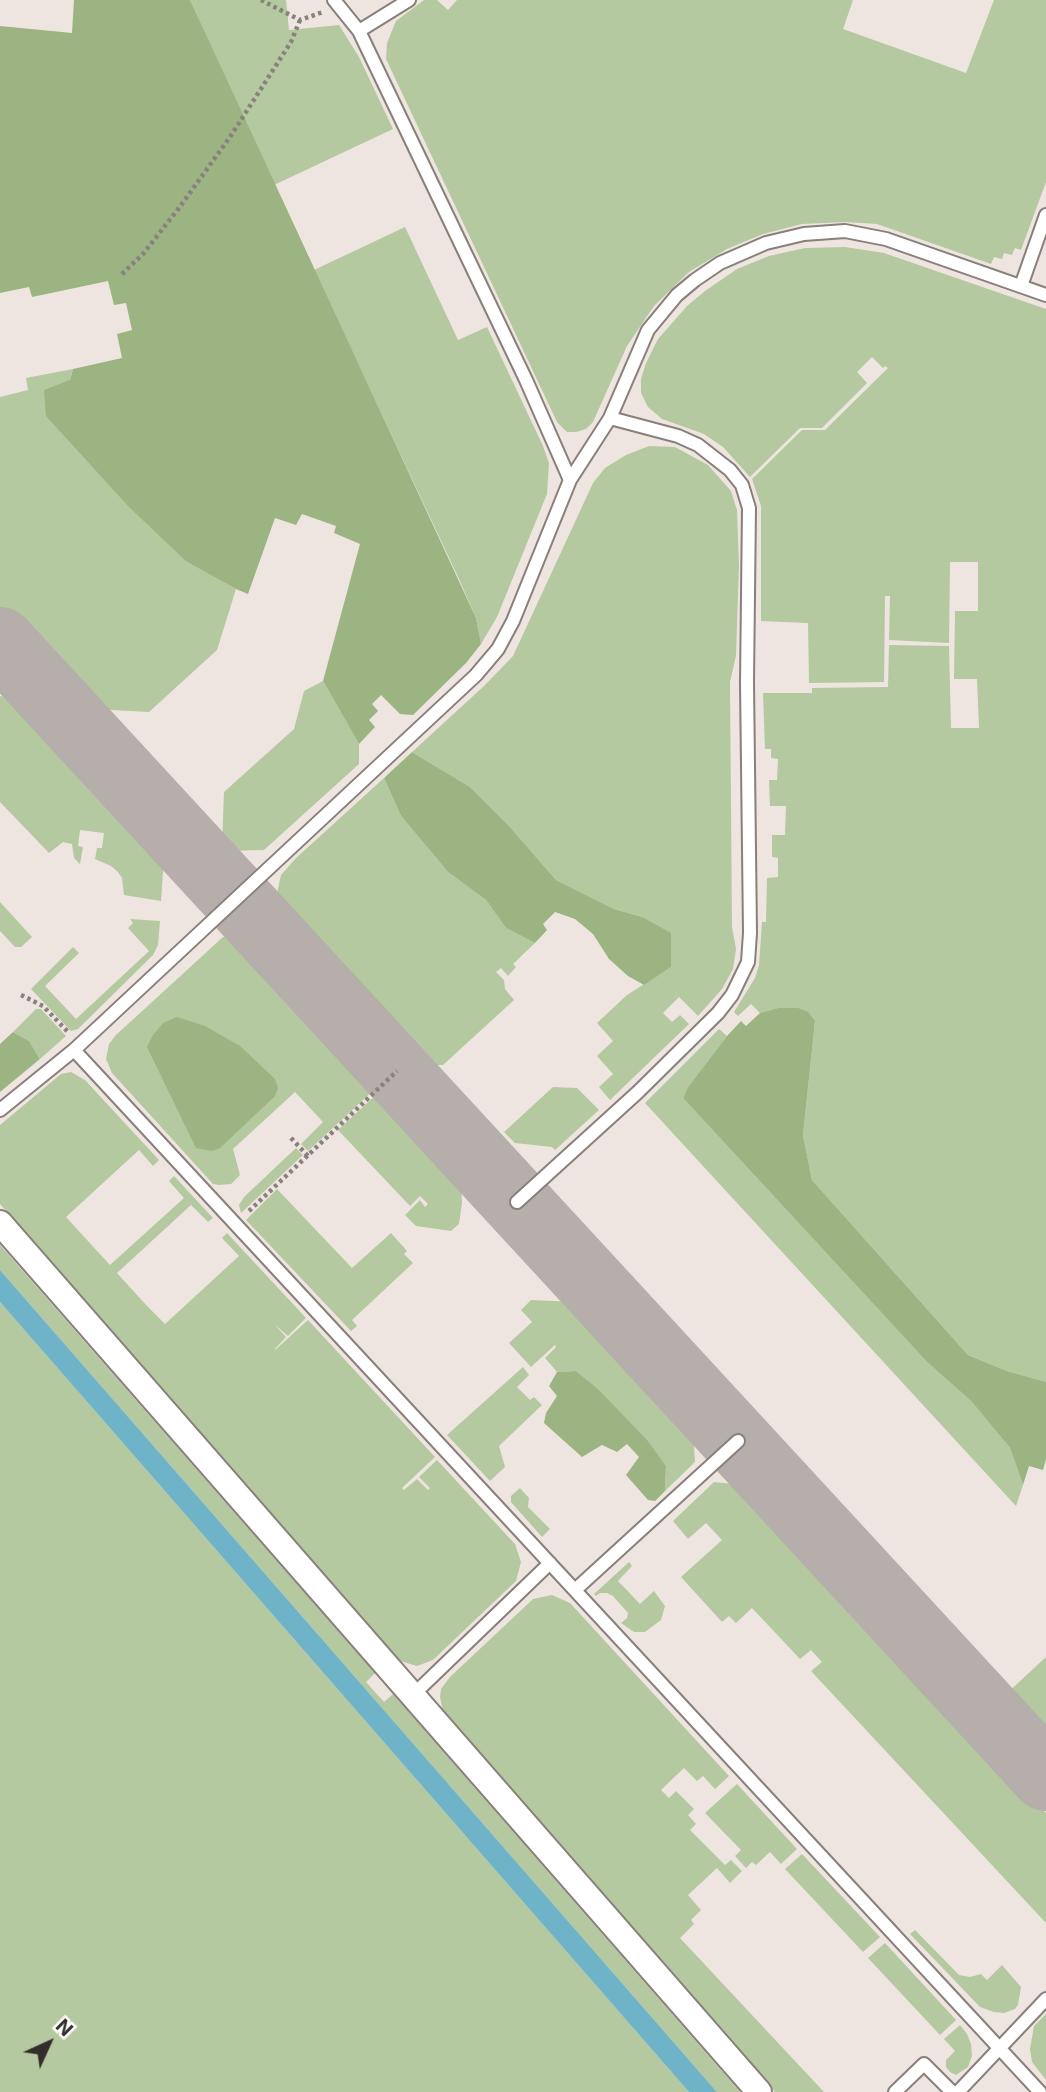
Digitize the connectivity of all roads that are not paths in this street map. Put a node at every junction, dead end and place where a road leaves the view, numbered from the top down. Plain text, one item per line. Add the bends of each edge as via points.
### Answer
1 (409, 0) edge
2 (337, 3) edge
3 (359, 32) junction
4 (1046, 215) edge
5 (1021, 286) junction
6 (1046, 295) edge
7 (610, 418) junction
8 (570, 480) junction
9 (74, 1049) junction
10 (0, 1110) edge
11 (517, 1202) dead end
12 (0, 1223) edge
13 (738, 1441) dead end
14 (550, 1563) junction
15 (575, 1590) junction
16 (412, 1696) junction
17 (1046, 2000) edge
18 (1000, 2049) junction
19 (759, 2092) edge
20 (895, 2092) edge
21 (952, 2092) edge
22 (958, 2092) edge
23 (1040, 2092) edge

1 - 3 lane
2 - 3 lane
3 - 8 lane
4 - 5 lane
5 - 6 lane
5 - 7 lane via 886,239 845,230 804,233 766,243 695,279 662,312 648,330
7 - 8 lane
7 - 11 lane via 698,444 742,485 749,508 748,962 718,1013
8 - 9 lane via 513,621 476,675
9 - 10 lane
9 - 14 lane
12 - 16 street
13 - 15 lane
14 - 15 lane
14 - 16 lane
15 - 18 lane
16 - 19 street
17 - 18 lane
18 - 22 lane
18 - 23 lane
20 - 21 lane via 924,2064

